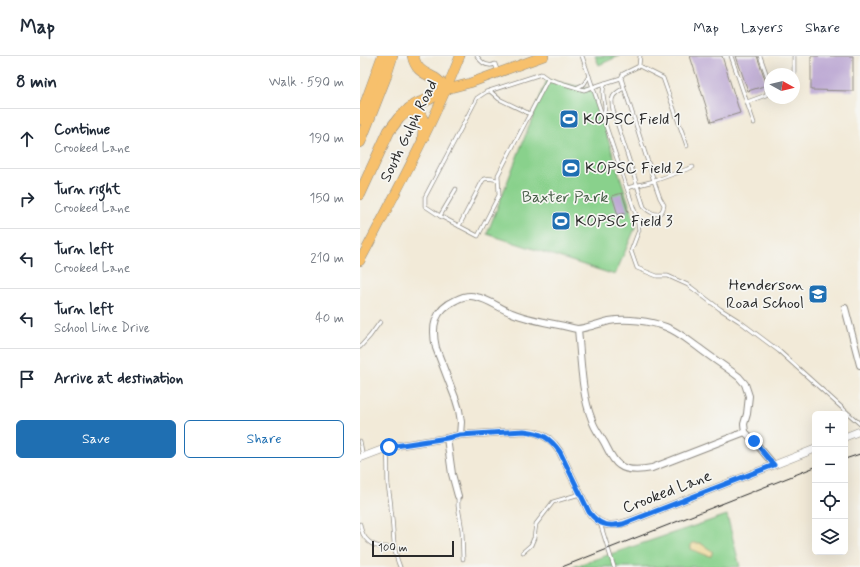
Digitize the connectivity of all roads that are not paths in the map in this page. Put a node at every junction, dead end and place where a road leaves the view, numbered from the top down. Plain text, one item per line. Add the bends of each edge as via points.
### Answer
1 (383, 56) edge
2 (392, 56) edge
3 (413, 56) edge
4 (460, 56) edge
5 (477, 56) edge
6 (544, 56) edge
7 (582, 56) edge
8 (640, 56) edge
9 (731, 56) edge
10 (760, 56) edge
11 (794, 56) edge
12 (639, 66) junction
13 (794, 68) edge
14 (498, 73) junction
15 (589, 76) junction
16 (621, 78) junction
17 (548, 79) junction
18 (605, 83) junction
19 (578, 87) junction
20 (593, 87) junction
21 (624, 88) junction
22 (447, 89) junction
23 (490, 91) junction
24 (747, 102) junction
25 (409, 109) junction
26 (530, 114) junction
27 (603, 117) junction
28 (360, 119) edge
29 (754, 123) dead end
30 (423, 138) junction
31 (360, 142) edge
32 (687, 146) dead end
33 (693, 167) dead end
34 (498, 180) junction
35 (654, 181) junction
36 (637, 185) junction
37 (627, 188) junction
38 (456, 189) dead end
39 (360, 194) edge
40 (440, 216) junction
41 (459, 226) junction
42 (360, 261) edge
43 (845, 308) dead end
44 (380, 322) dead end
45 (578, 329) junction
46 (360, 347) edge
47 (860, 366) edge
48 (860, 424) edge
49 (860, 431) edge
50 (745, 432) junction
51 (460, 435) junction
52 (848, 436) edge
53 (447, 438) junction
54 (360, 441) edge
55 (386, 448) junction
56 (812, 449) edge
57 (361, 457) edge
58 (774, 465) junction
59 (580, 494) junction
60 (458, 496) joint
61 (600, 523) junction
62 (360, 524) edge
63 (387, 547) dead end
64 (523, 552) dead end
65 (463, 559) dead end
66 (400, 567) edge
67 (614, 567) edge

1 - 28 highway
2 - 31 highway
3 - 22 highway via 421,71
4 - 22 main road, South Gulph Road
5 - 14 lane via 484,64 495,64
6 - 14 main road
7 - 15 lane
8 - 12 lane
9 - 24 lane
10 - 24 lane via 770,84 766,95
11 - 13 lane
12 - 16 lane via 623,74
12 - 32 lane via 663,78
14 - 22 main road
15 - 19 lane via 584,84
15 - 20 lane
16 - 18 lane
16 - 21 lane
17 - 19 lane
17 - 23 lane via 541,74
17 - 26 lane
18 - 20 lane
18 - 27 lane via 602,93 605,108
19 - 20 lane via 584,90
20 - 27 lane
21 - 35 lane
21 - 36 lane via 614,94 611,103
22 - 25 highway
22 - 30 main road, South Gulph Road
23 - 26 lane via 499,99
23 - 40 lane via 477,98 425,197 425,206
24 - 29 lane
25 - 30 highway via 423,119
25 - 39 highway via 389,131
26 - 34 lane via 498,175
27 - 37 lane
30 - 42 main road, South Gulph Road
33 - 35 lane
34 - 41 lane via 483,180
34 - 41 lane via 498,195 478,236
35 - 36 lane
35 - 36 lane via 664,205 660,214 650,212 644,207
36 - 37 lane
37 - 48 lane via 639,230 631,251 637,268 657,276 668,276 688,285 779,351
38 - 40 lane
40 - 41 lane
43 - 47 street
44 - 46 lane
45 - 50 street via 611,321 634,320 657,324 680,334 745,384 749,396
45 - 50 street via 584,393 592,421 619,465 634,470 652,468
45 - 51 street via 511,313 477,297 457,299 445,306 433,327 434,340 458,405
49 - 52 street
50 - 58 street
51 - 53 street
51 - 59 street via 524,431 542,435 560,452
53 - 55 street
53 - 60 street
54 - 57 lane
55 - 57 street
55 - 66 lane via 394,544
56 - 58 street, Crooked Lane
58 - 61 street, Crooked Lane via 623,524 615,526
59 - 61 street via 589,512
59 - 64 lane via 553,502 536,524 531,545
60 - 65 lane
61 - 67 lane
62 - 63 lane via 366,539 373,545

